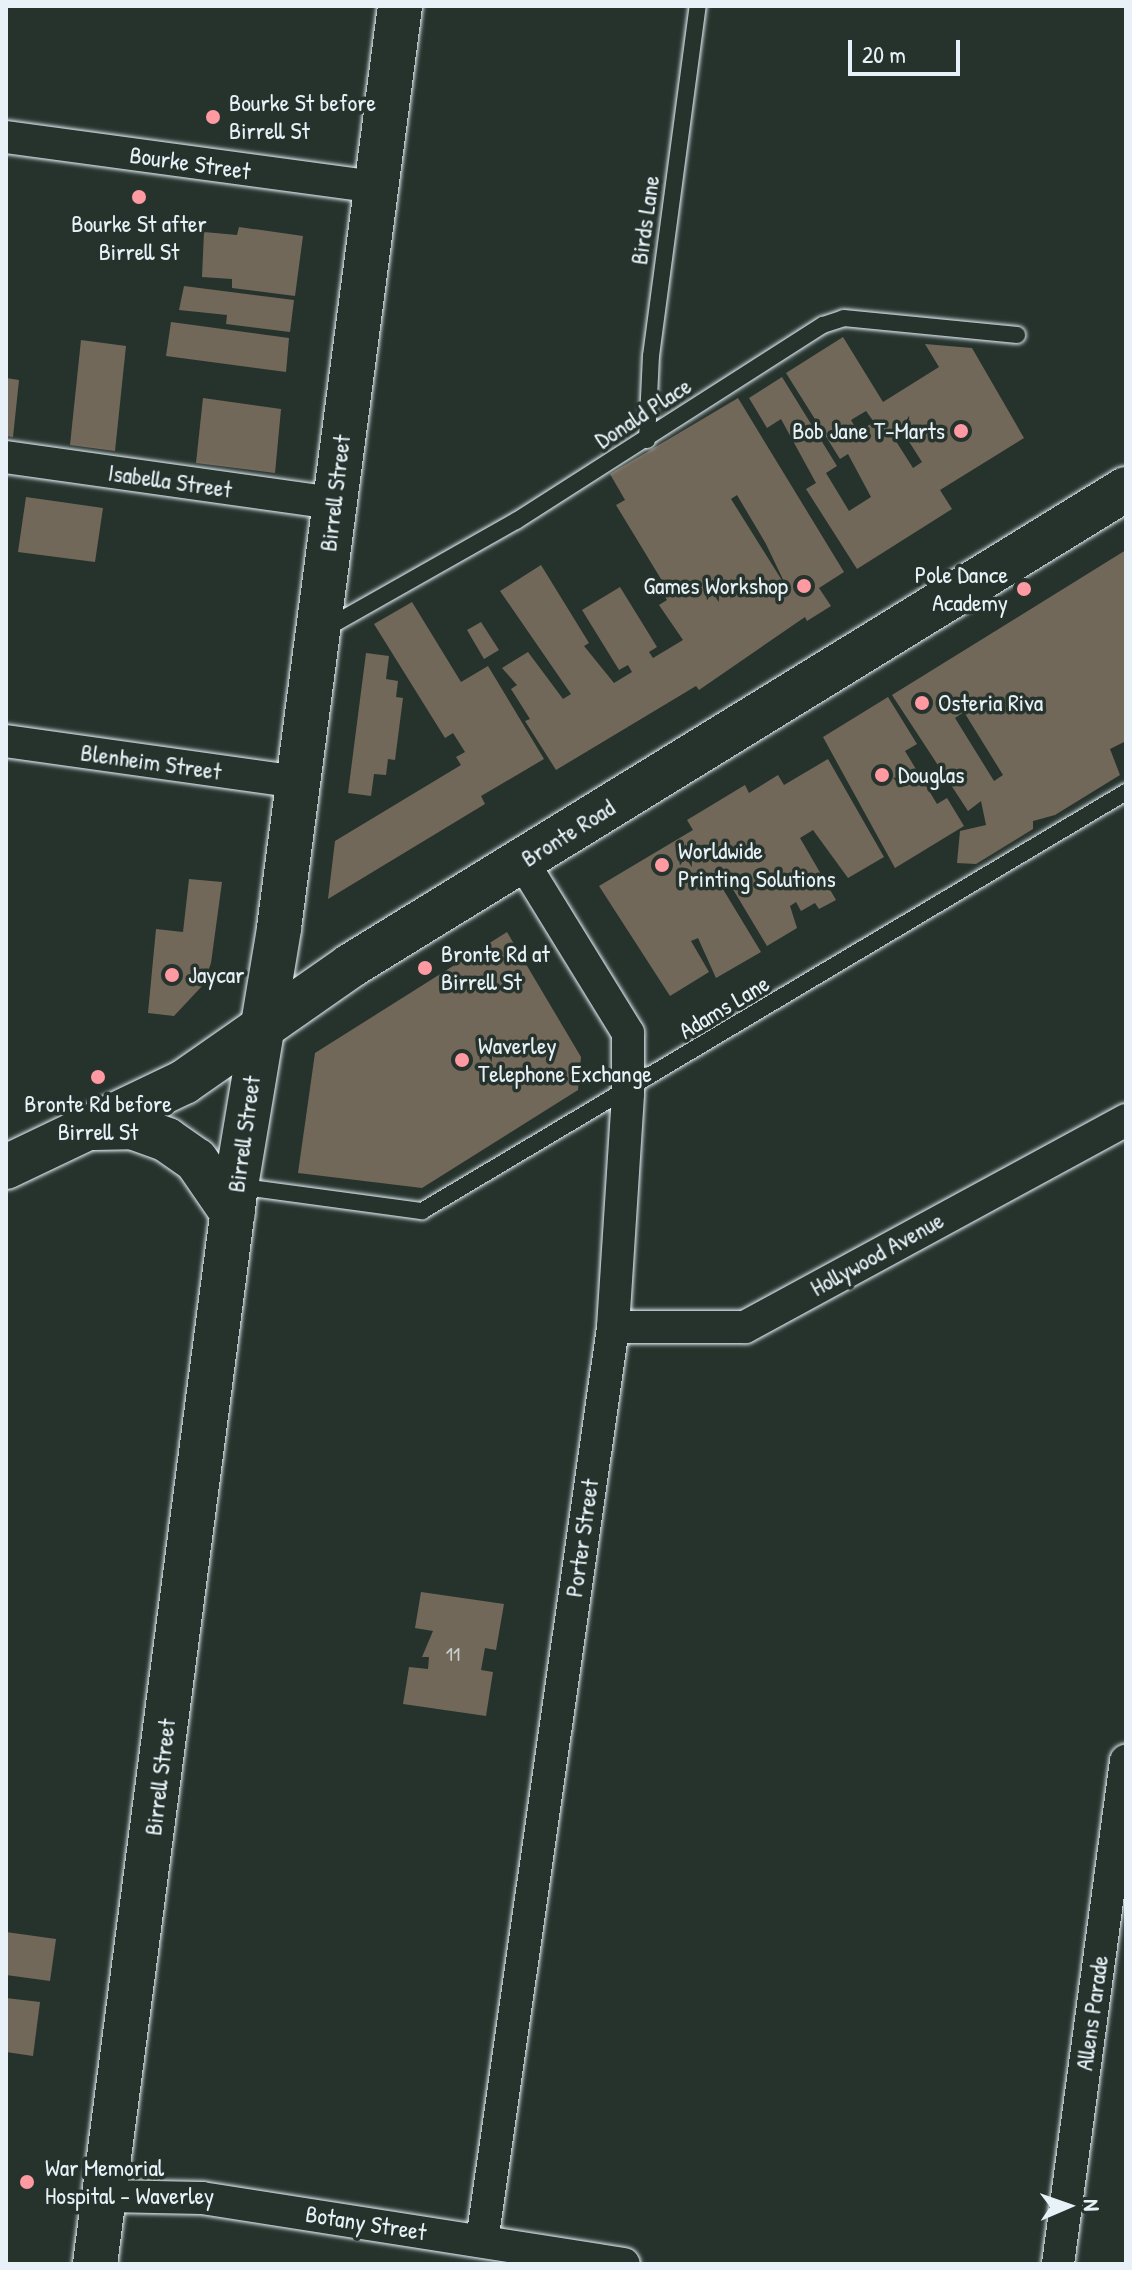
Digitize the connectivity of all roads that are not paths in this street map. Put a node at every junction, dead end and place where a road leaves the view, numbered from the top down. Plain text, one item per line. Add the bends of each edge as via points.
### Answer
1 (400, 6) edge
2 (698, 6) edge
3 (6, 137) edge
4 (375, 187) junction
5 (1017, 335) dead end
6 (647, 440) junction
7 (6, 457) edge
8 (1126, 489) edge
9 (334, 503) junction
10 (316, 634) junction
11 (6, 741) edge
12 (297, 782) junction
13 (1126, 792) edge
14 (522, 861) junction
15 (259, 1026) junction
16 (628, 1093) junction
17 (1126, 1120) edge
18 (90, 1128) junction
19 (6, 1167) edge
20 (235, 1200) junction
21 (613, 1327) junction
22 (1126, 1761) edge
23 (108, 2196) junction
24 (482, 2241) junction
25 (95, 2264) edge
26 (624, 2264) edge
27 (1058, 2264) edge

1 - 4 main road, Birrell Street
2 - 6 lane, Birds Lane via 651,356
3 - 4 street, Bourke Street
4 - 9 main road, Birrell Street
5 - 6 lane, Donald Place via 844,318 823,325
6 - 10 lane, Donald Place
7 - 9 street, Isabella Street
8 - 14 main road, Bronte Road
9 - 10 main road, Birrell Street
10 - 12 main road, Birrell Street
11 - 12 street, Blenheim Street
12 - 15 main road, Birrell Street via 279,928
13 - 16 lane, Adams Lane
14 - 15 main road, Bronte Road
14 - 16 street, Porter Street via 628,1033
15 - 18 main road, Bronte Road via 184,1082
15 - 20 main road, Birrell Street
16 - 20 lane, Adams Lane via 422,1211
16 - 21 street, Porter Street
17 - 21 street, Hollywood Avenue via 745,1327
18 - 19 main road, Bronte Road
18 - 20 main road via 132,1127 167,1140 196,1160
20 - 23 main road, Birrell Street
21 - 24 street, Porter Street
22 - 27 street, Allens Parade
23 - 24 street, Botany Street via 202,2198
23 - 25 main road, Birrell Street
24 - 26 street, Botany Street

